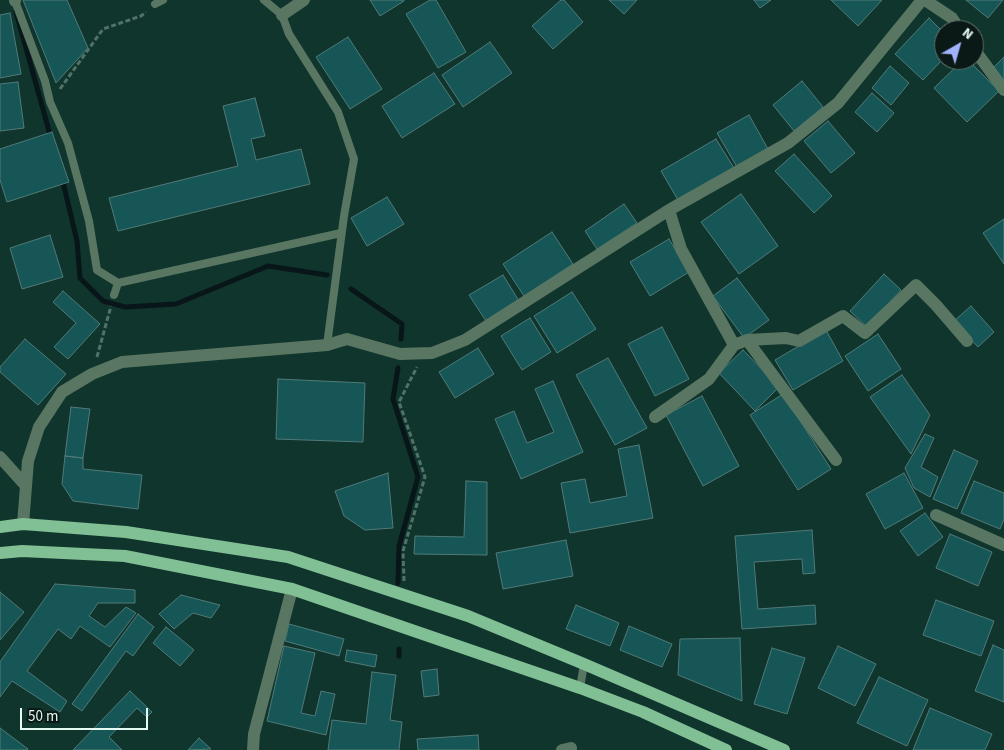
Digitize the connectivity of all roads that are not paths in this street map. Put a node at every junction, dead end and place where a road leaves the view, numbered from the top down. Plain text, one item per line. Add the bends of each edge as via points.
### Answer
1 (15, 0) edge
2 (264, 0) edge
3 (304, 0) edge
4 (923, 0) edge
5 (282, 15) junction
6 (953, 20) edge
7 (984, 63) edge
8 (1004, 90) edge
9 (669, 210) junction
10 (342, 233) junction
11 (118, 283) junction
12 (114, 295) dead end
13 (747, 340) junction
14 (967, 340) dead end
15 (327, 345) junction
16 (734, 345) junction
17 (655, 417) dead end
18 (0, 457) edge
19 (836, 460) dead end
20 (26, 486) junction
21 (936, 516) dead end
22 (23, 524) junction
23 (0, 527) edge
24 (1004, 545) edge
25 (0, 553) edge
26 (292, 589) junction
27 (584, 664) junction
28 (580, 688) junction
29 (252, 749) edge
30 (726, 750) edge
31 (784, 750) edge

1 - 11 lane via 50,102 68,143 89,221 97,270
2 - 5 lane
3 - 5 street
4 - 6 street
4 - 9 street via 838,103 788,142
5 - 10 lane via 289,34 338,112 354,159
7 - 8 street
9 - 15 street via 465,340 425,354 400,354 347,338
9 - 16 street via 681,249
10 - 11 lane
10 - 15 lane
11 - 12 lane
13 - 14 street via 786,338 799,341 843,316 865,333 916,285
13 - 16 street
13 - 19 street
15 - 20 street via 122,362 92,374 62,392 39,427 28,461
16 - 17 street via 709,379
18 - 20 street
20 - 22 street
21 - 24 street
22 - 23 main road
22 - 27 main road via 126,532 288,557 468,616
25 - 26 main road via 22,551 125,556
26 - 28 main road
26 - 29 street
27 - 28 lane
27 - 31 main road
28 - 30 main road via 644,712

